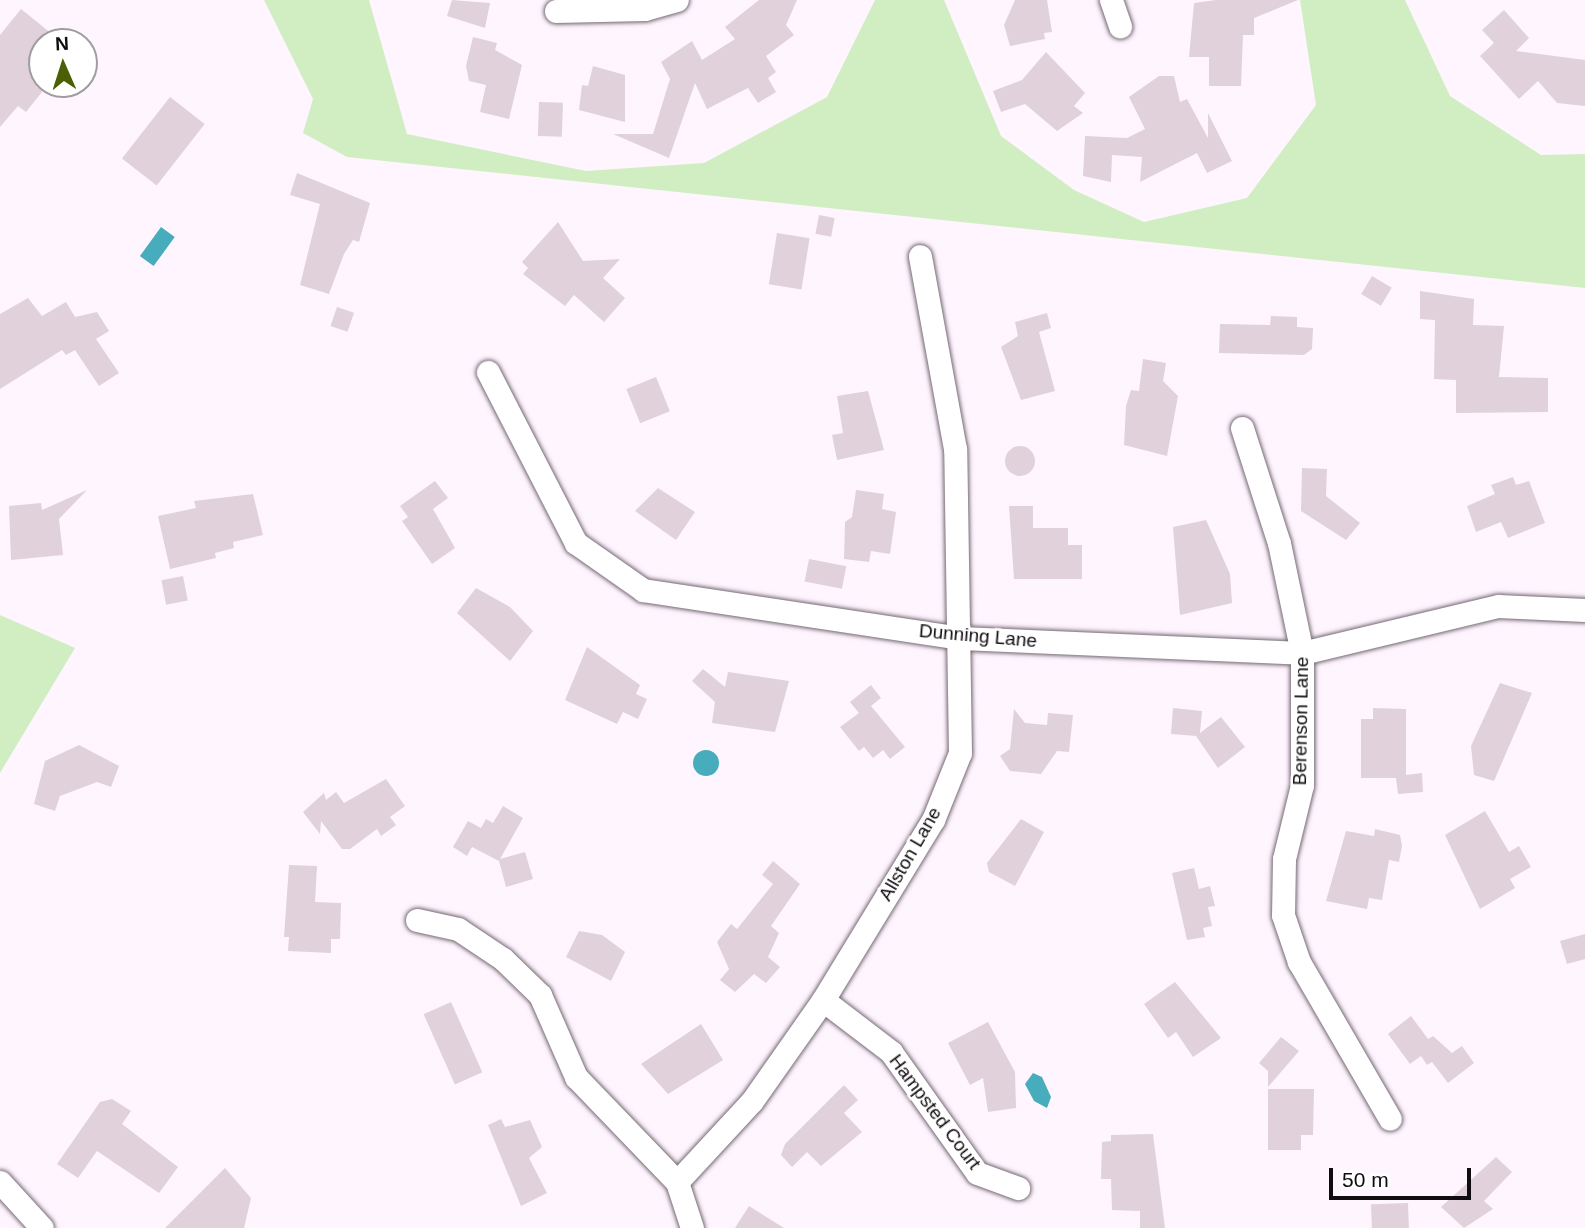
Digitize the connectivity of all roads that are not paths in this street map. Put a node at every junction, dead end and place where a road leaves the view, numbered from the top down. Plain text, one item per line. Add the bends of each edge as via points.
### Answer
1 (677, 0) edge
2 (1111, 0) edge
3 (556, 11) dead end
4 (1120, 26) dead end
5 (919, 256) dead end
6 (488, 372) dead end
7 (1242, 428) dead end
8 (1585, 610) edge
9 (961, 639) junction
10 (1303, 653) junction
11 (417, 920) dead end
12 (823, 1000) junction
13 (1390, 1119) dead end
14 (0, 1182) edge
15 (677, 1182) junction
16 (1018, 1188) dead end
17 (42, 1228) edge
18 (692, 1228) edge

1 - 3 street via 645,9
2 - 4 street
5 - 9 street, Allston Lane via 955,449
6 - 9 street, Dunning Lane via 576,543 643,590
7 - 10 street, Berenson Lane via 1279,543
8 - 10 street, Dunning Lane via 1498,606
9 - 10 street, Dunning Lane
9 - 12 street, Allston Lane via 960,753 933,820
10 - 13 street, Berenson Lane via 1302,785 1284,859 1283,915 1299,962
11 - 15 street via 458,929 503,959 540,995 576,1077
12 - 15 street, Allston Lane via 752,1101
12 - 16 street, Hampsted Court via 891,1052 977,1172
14 - 17 street
15 - 18 street

